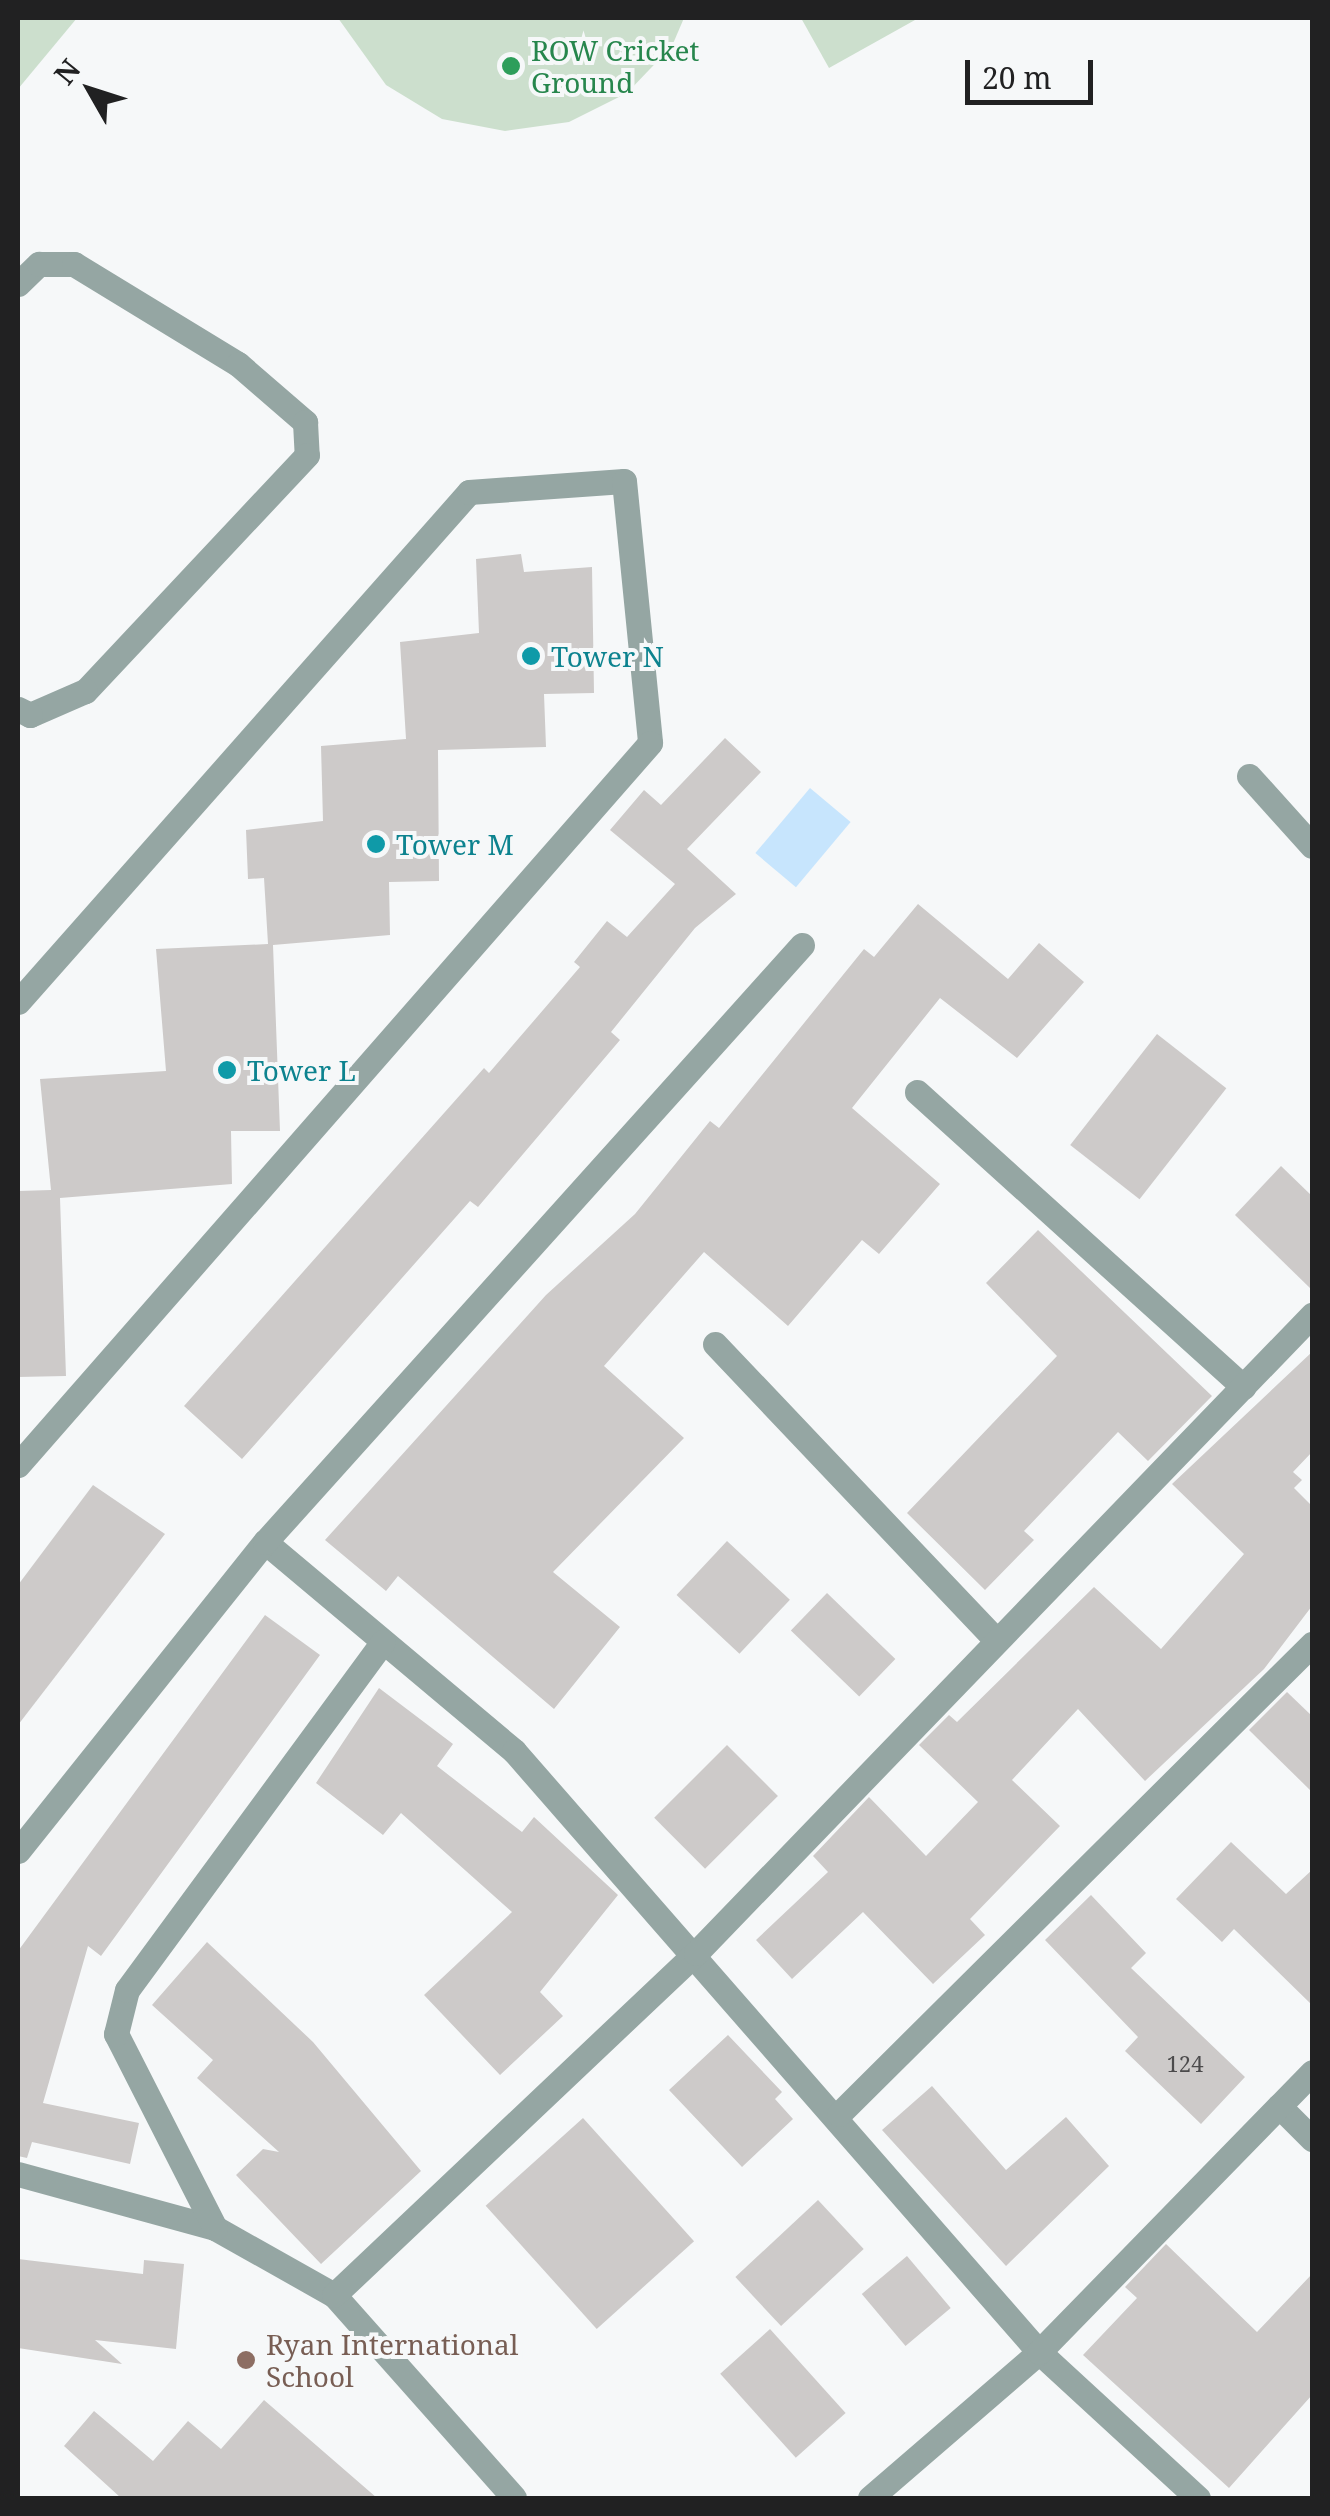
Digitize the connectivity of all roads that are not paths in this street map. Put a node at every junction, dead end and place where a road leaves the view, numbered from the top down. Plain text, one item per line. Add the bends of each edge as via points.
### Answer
1 (18, 284) edge
2 (18, 710) edge
3 (1249, 776) dead end
4 (1312, 846) edge
5 (802, 945) dead end
6 (18, 1002) edge
7 (917, 1092) dead end
8 (1312, 1315) edge
9 (714, 1344) dead end
10 (1243, 1387) junction
11 (18, 1465) edge
12 (265, 1542) junction
13 (995, 1639) junction
14 (384, 1642) junction
15 (1312, 1644) edge
16 (18, 1851) edge
17 (696, 1953) junction
18 (1312, 2072) edge
19 (1279, 2106) junction
20 (839, 2114) junction
21 (1312, 2139) edge
22 (18, 2174) edge
23 (215, 2228) junction
24 (334, 2295) junction
25 (1039, 2352) junction
26 (514, 2498) edge
27 (870, 2498) edge
28 (1198, 2498) edge

1 - 2 street via 39,264 74,264 238,364 305,422 307,455 85,691 30,715
3 - 4 street
5 - 12 street
6 - 11 street via 469,492 624,481 650,743
7 - 10 street
8 - 10 street
9 - 13 street
10 - 13 street
12 - 14 street
12 - 16 street
13 - 17 street
14 - 17 street via 514,1751
14 - 23 street via 128,1990 116,2034
15 - 20 street
17 - 20 street
17 - 24 street
18 - 19 street
19 - 21 street
19 - 25 street
20 - 25 street
22 - 23 street
23 - 24 street
24 - 26 street
25 - 27 street
25 - 28 street

